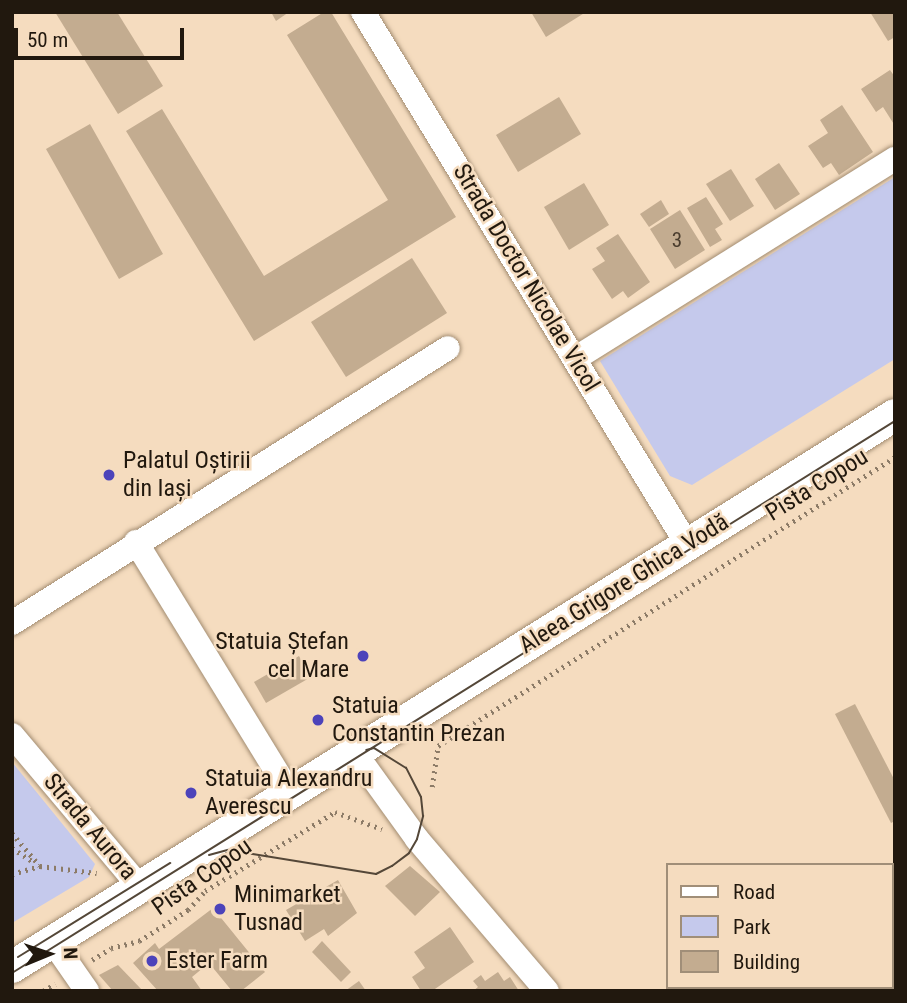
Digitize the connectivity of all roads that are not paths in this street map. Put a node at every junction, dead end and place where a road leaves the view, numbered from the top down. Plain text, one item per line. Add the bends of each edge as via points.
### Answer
1 (363, 12) edge
2 (895, 159) edge
3 (448, 348) dead end
4 (576, 358) junction
5 (895, 415) edge
6 (136, 542) junction
7 (687, 544) junction
8 (12, 623) edge
9 (12, 735) edge
10 (355, 753) junction
11 (290, 793) junction
12 (140, 887) junction
13 (895, 894) edge
14 (895, 903) edge
15 (53, 942) junction
16 (12, 967) edge
17 (80, 982) edge
18 (547, 991) edge

1 - 4 street, Strada Doctor Nicolae Vicol
2 - 4 street
3 - 6 street
4 - 7 street, Strada Doctor Nicolae Vicol
5 - 7 main road, Aleea Grigore Ghica Vodă
6 - 8 street
6 - 11 street
7 - 10 main road, Aleea Grigore Ghica Vodă
9 - 12 street, Strada Aurora
10 - 11 main road, Aleea Grigore Ghica Vodă
10 - 18 street via 418,839
11 - 12 main road, Aleea Grigore Ghica Vodă
12 - 15 main road, Aleea Grigore Ghica Vodă
13 - 14 street
15 - 16 main road, Aleea Grigore Ghica Vodă
15 - 17 street

